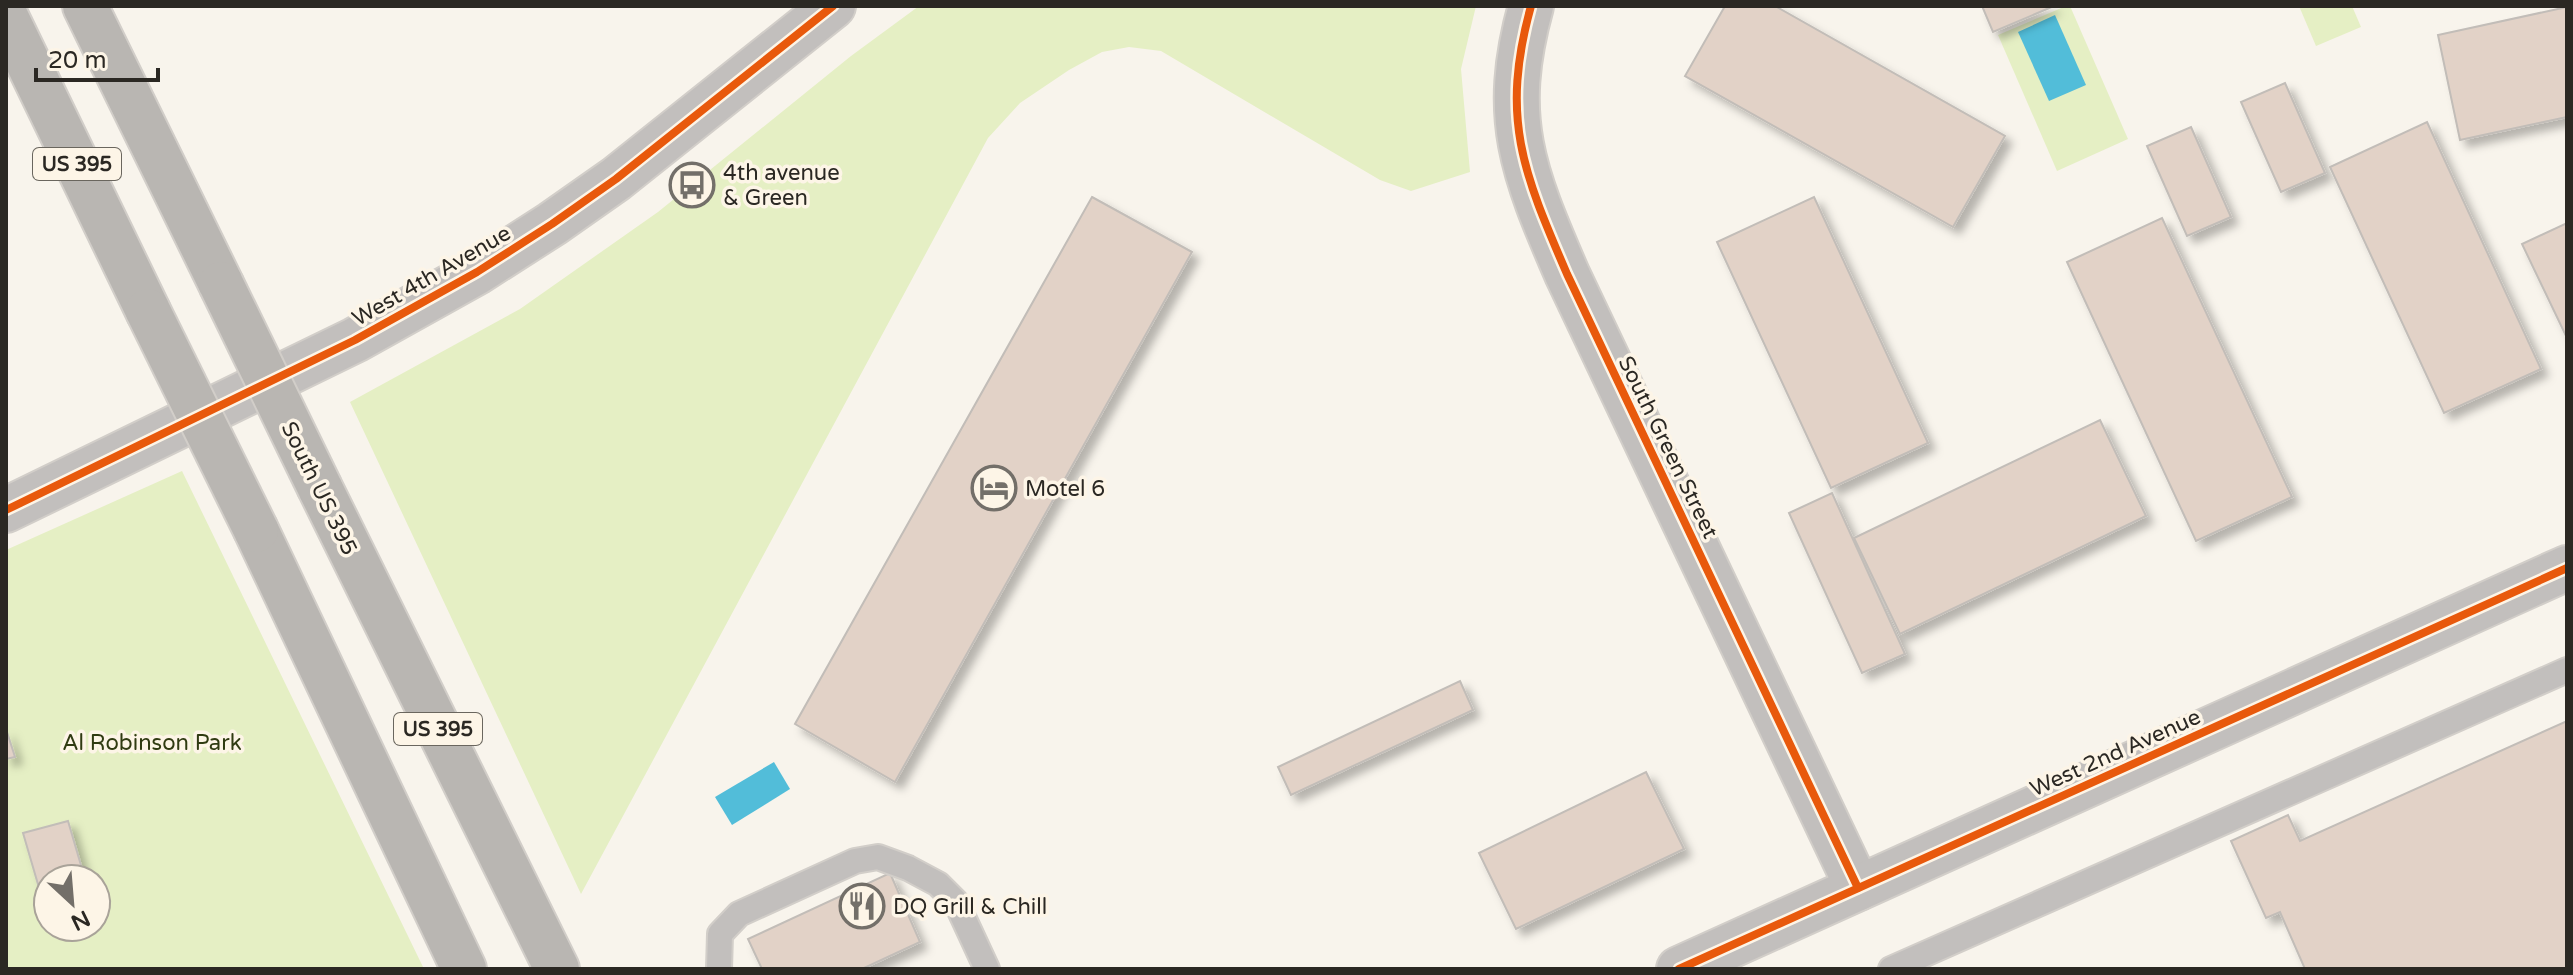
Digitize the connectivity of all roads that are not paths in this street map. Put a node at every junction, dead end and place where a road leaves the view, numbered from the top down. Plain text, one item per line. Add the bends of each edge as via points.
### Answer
1 (85, 6) edge
2 (1531, 6) edge
3 (825, 8) edge
4 (6, 17) edge
5 (6, 510) edge
6 (2567, 568) edge
7 (2567, 670) edge
8 (422, 881) junction
9 (1858, 888) junction
10 (464, 969) edge
11 (486, 969) edge
12 (557, 969) edge
13 (719, 969) edge
14 (987, 969) edge
15 (1679, 969) edge
16 (1891, 969) edge

1 - 12 highway, South US 395 / US 395, bridge
2 - 9 street, South Green Street via 1516,72 1515,104 1529,183 1567,274
3 - 5 street, West 4th Avenue via 616,179 477,272 355,340
4 - 8 highway, US 395, bridge
6 - 9 street, West 2nd Avenue
7 - 16 lane
8 - 10 highway, US 395
8 - 11 highway
9 - 15 street, West 2nd Avenue
13 - 14 lane via 720,934 739,914 855,861 878,857 938,884 956,902

